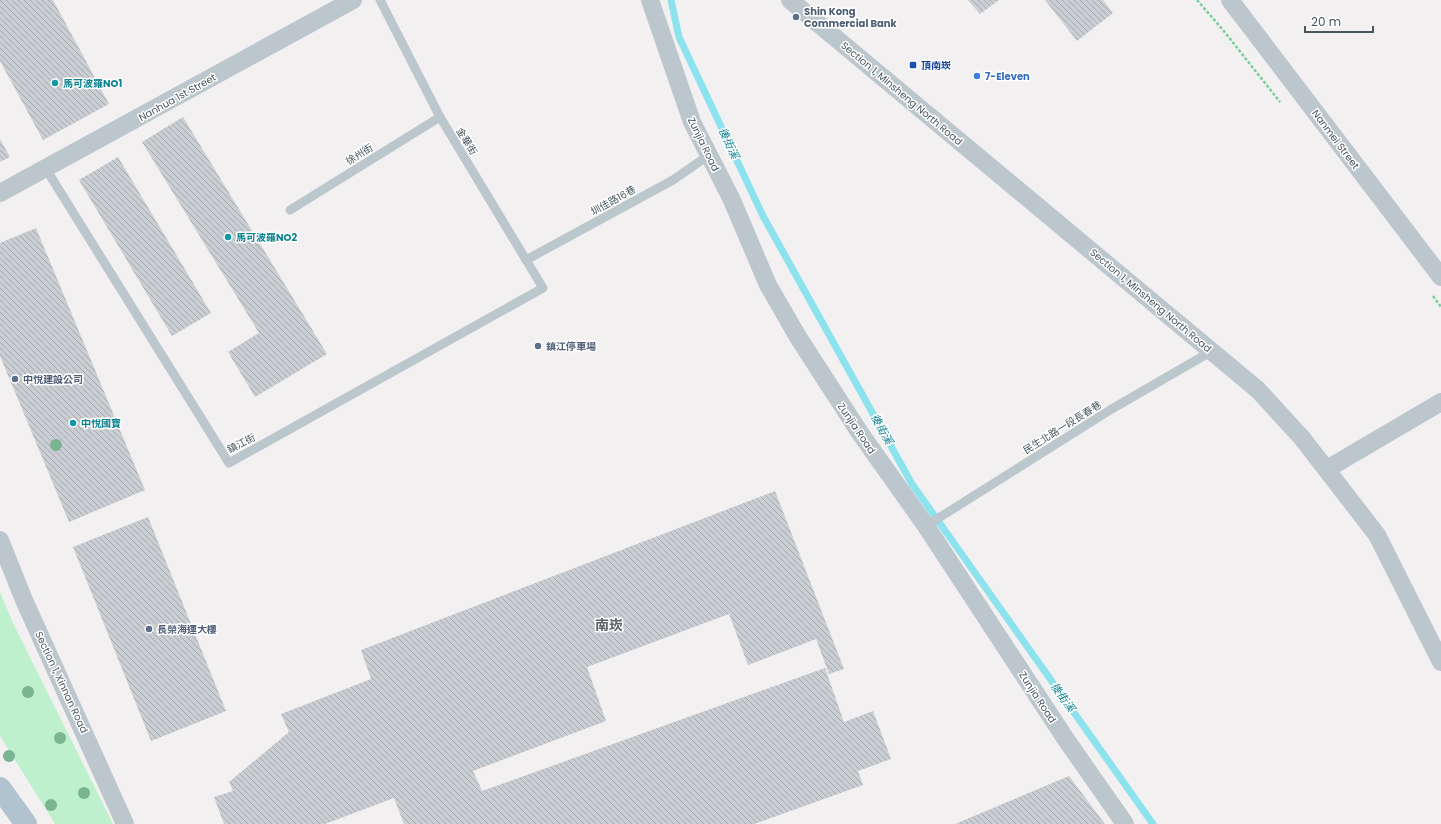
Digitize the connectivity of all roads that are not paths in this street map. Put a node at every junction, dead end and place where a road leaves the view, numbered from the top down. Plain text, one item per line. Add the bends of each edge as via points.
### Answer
1 (353, 0) edge
2 (380, 0) edge
3 (650, 0) edge
4 (790, 0) edge
5 (1230, 0) edge
6 (440, 117) junction
7 (709, 155) junction
8 (46, 169) junction
9 (0, 193) edge
10 (290, 210) dead end
11 (526, 260) junction
12 (1441, 277) edge
13 (543, 288) joint
14 (1212, 351) junction
15 (1441, 402) edge
16 (1327, 469) junction
17 (930, 523) junction
18 (0, 540) edge
19 (1441, 662) edge
20 (0, 788) edge
21 (26, 824) edge
22 (125, 824) edge
23 (1125, 824) edge

1 - 8 street, Nanhua 1st Street
2 - 6 lane, 金華街
3 - 7 street, Zunjia Road via 692,122
4 - 14 street, Section 1, Minsheng North Road
5 - 12 street, Nanmei Street
6 - 10 lane, 徐州街
6 - 11 lane, 金華街
7 - 11 lane, 圳佳路16巷 via 673,180
7 - 17 street, Zunjia Road via 731,198 768,285 798,337 860,433
8 - 9 street, Nanhua 1st Street
8 - 13 lane, 鎮江街 via 230,463
11 - 13 lane, 金華街
14 - 16 street, Section 1, Minsheng North Road via 1258,390
14 - 17 lane, 民生北路一段長春巷 via 1110,410
15 - 16 street
16 - 19 street, Section 1, Minsheng North Road via 1377,535
17 - 23 street, Zunjia Road via 1061,732
18 - 22 street, Section 1, Xinnan Road via 24,600
20 - 21 main road

